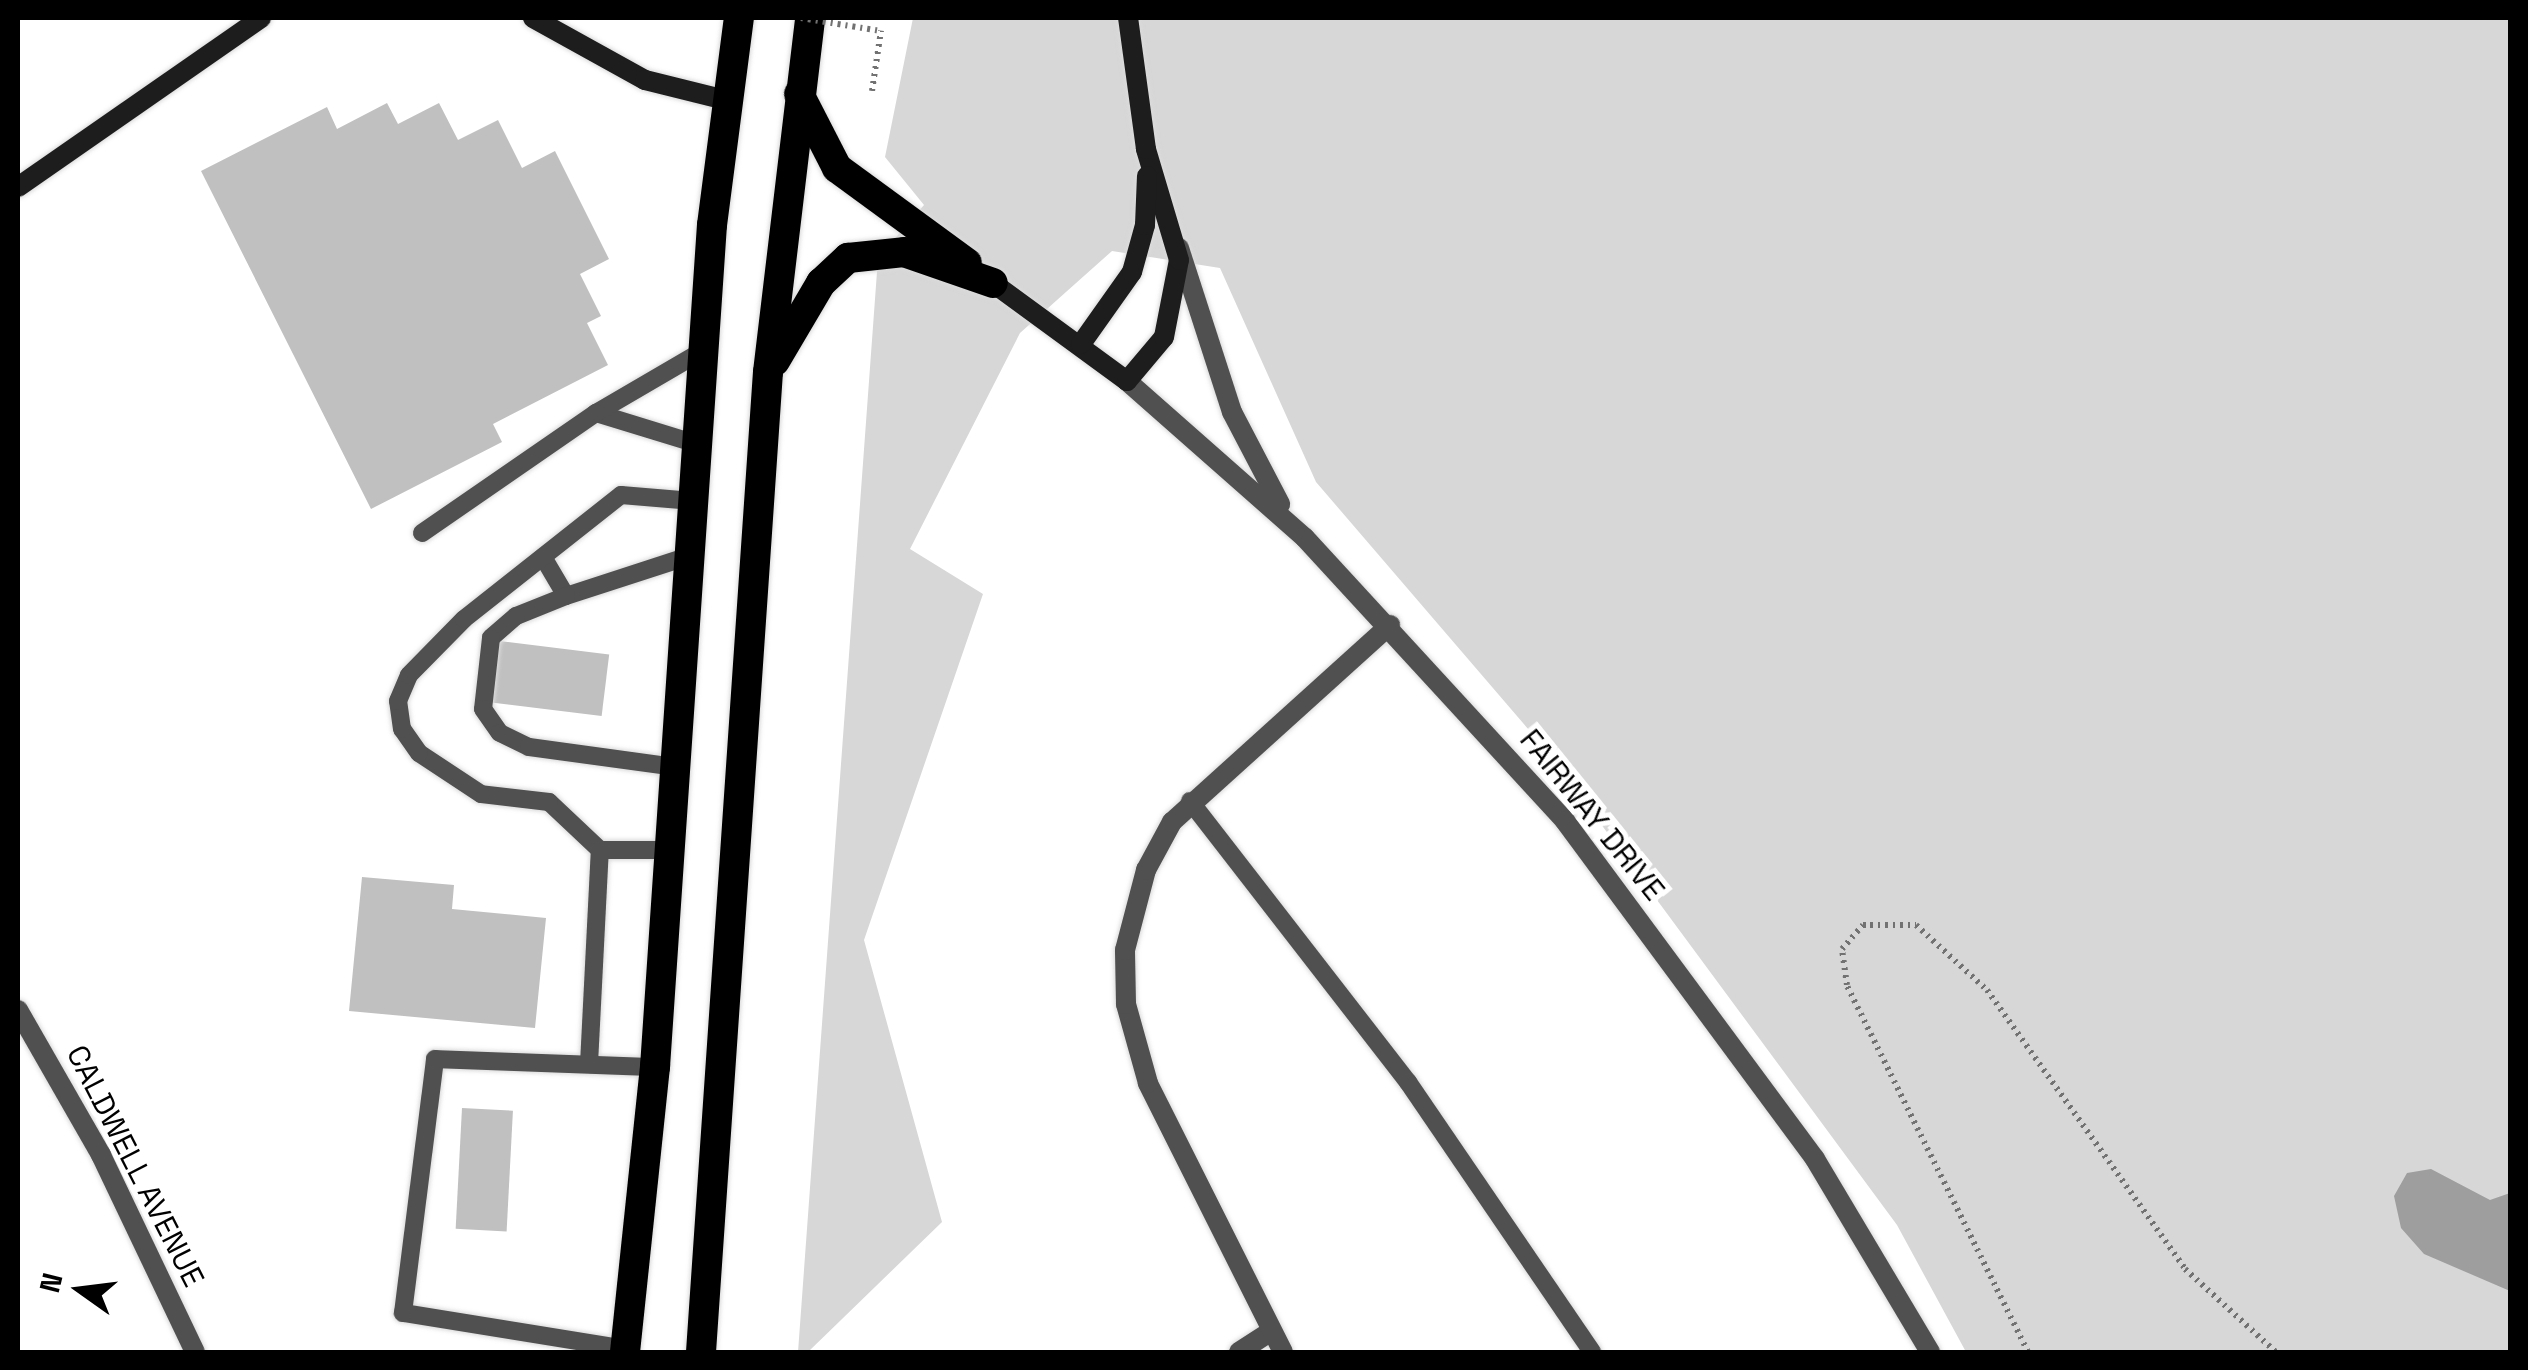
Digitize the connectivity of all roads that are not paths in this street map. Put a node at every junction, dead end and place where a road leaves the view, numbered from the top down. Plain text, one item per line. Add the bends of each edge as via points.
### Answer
1 (261, 18) edge
2 (738, 18) edge
3 (810, 18) edge
4 (1128, 18) edge
5 (539, 19) edge
6 (799, 94) junction
7 (726, 100) junction
8 (1146, 149) junction
9 (18, 186) edge
10 (1176, 241) junction
11 (993, 283) junction
12 (1081, 344) junction
13 (702, 351) junction
14 (768, 372) junction
15 (1127, 382) junction
16 (596, 412) junction
17 (696, 444) junction
18 (692, 501) junction
19 (422, 534) dead end
20 (1304, 538) junction
21 (689, 556) junction
22 (542, 557) junction
23 (566, 596) junction
24 (1390, 625) junction
25 (675, 767) junction
26 (1190, 801) junction
27 (600, 850) junction
28 (669, 850) junction
29 (18, 1010) edge
30 (589, 1064) junction
31 (654, 1067) junction
32 (1270, 1332) junction
33 (626, 1351) edge
34 (195, 1352) edge
35 (701, 1352) edge
36 (1239, 1352) edge
37 (1283, 1352) edge
38 (1592, 1352) edge
39 (1930, 1352) edge

1 - 9 street
2 - 7 highway
3 - 6 highway
4 - 8 street
5 - 7 street via 644,80
6 - 11 highway via 837,168
6 - 14 highway
7 - 13 highway
8 - 10 street
8 - 12 street via 1140,249 1121,292
10 - 15 street via 1172,319
10 - 20 street via 1232,412 1269,488
11 - 12 street
11 - 14 highway via 904,252 848,258 821,282
12 - 15 street
13 - 16 lane
13 - 17 highway
14 - 35 highway
15 - 20 street, FAIRWAY DRIVE
16 - 17 lane
16 - 19 lane
17 - 18 highway
18 - 21 highway
18 - 22 lane via 621,495
20 - 24 street, FAIRWAY DRIVE
21 - 23 lane
21 - 25 highway
22 - 23 lane
22 - 27 lane via 409,674 398,701 402,729 419,753 481,794 550,802
23 - 25 lane via 516,616 490,638 483,708 500,733 529,746
24 - 26 street
24 - 39 street, FAIRWAY DRIVE via 1589,854 1816,1159
25 - 28 highway
26 - 32 street via 1146,870 1127,936 1126,1004 1148,1083
26 - 38 lane via 1408,1082
27 - 28 lane
27 - 30 lane
28 - 31 highway
29 - 34 street, CALDWELL AVENUE via 102,1156
30 - 31 lane
30 - 33 lane via 435,1059 403,1313
31 - 33 highway
32 - 36 street
32 - 37 street

